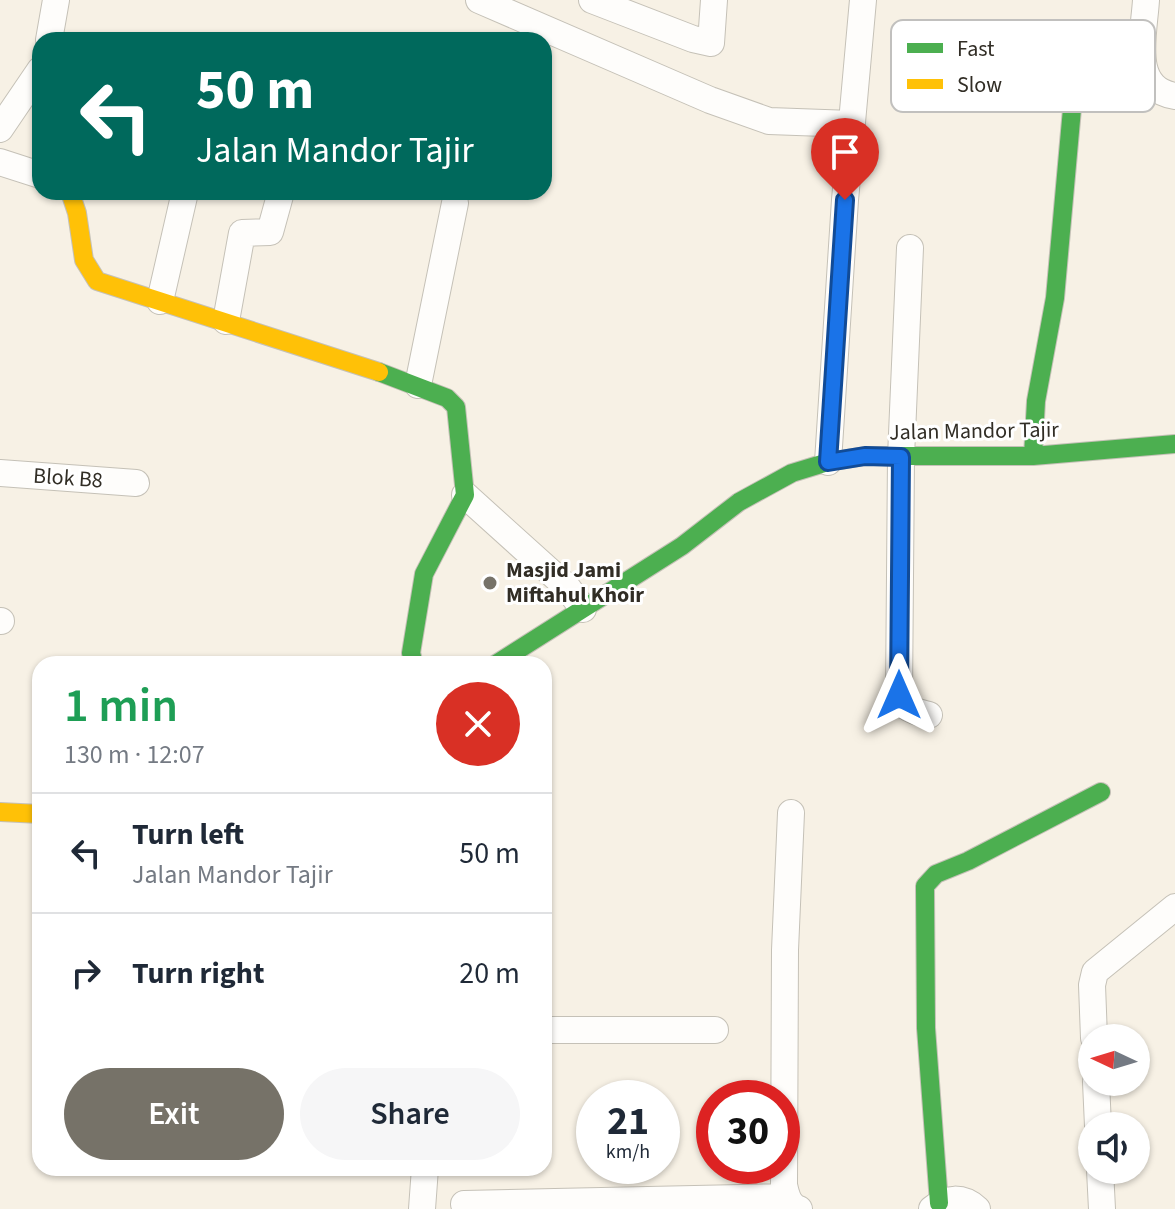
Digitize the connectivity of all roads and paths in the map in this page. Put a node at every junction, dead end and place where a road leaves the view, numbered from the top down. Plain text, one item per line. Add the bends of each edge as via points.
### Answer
1 (56, 0) edge
2 (479, 0) edge
3 (592, 0) edge
4 (714, 0) edge
5 (863, 0) edge
6 (1146, 0) edge
7 (1145, 20) edge
8 (50, 32) edge
9 (32, 82) edge
10 (1155, 89) edge
11 (1175, 96) edge
12 (1073, 112) edge
13 (852, 124) junction
14 (0, 129) edge
15 (0, 162) edge
16 (32, 172) edge
17 (73, 200) edge
18 (183, 200) edge
19 (279, 200) edge
20 (455, 203) dead end
21 (910, 248) dead end
22 (160, 301) junction
23 (226, 321) junction
24 (418, 385) junction
25 (1175, 444) edge
26 (1033, 456) junction
27 (901, 457) junction
28 (828, 462) junction
29 (0, 473) edge
30 (136, 483) dead end
31 (465, 495) junction
32 (583, 609) junction
33 (412, 656) edge
34 (509, 656) edge
35 (929, 715) dead end
36 (1101, 792) dead end
37 (0, 812) edge
38 (791, 813) dead end
39 (32, 814) edge
40 (1175, 907) edge
41 (1093, 1024) edge
42 (552, 1030) edge
43 (715, 1030) dead end
44 (424, 1176) edge
45 (1101, 1184) edge
46 (464, 1204) dead end
47 (794, 1206) edge
48 (936, 1206) edge
49 (422, 1209) edge
50 (977, 1209) edge
51 (1102, 1209) edge

1 - 8 street
2 - 13 street via 769,121
3 - 4 street via 711,43
5 - 13 street
6 - 7 street
9 - 14 street
10 - 11 street
12 - 26 street
13 - 28 street
15 - 16 street
17 - 22 street via 84,260 97,281
18 - 22 street
19 - 23 street via 270,232 242,233
20 - 24 street
21 - 27 street
22 - 23 street
23 - 24 street
24 - 31 street via 456,407
25 - 26 street, Jalan Mandor Tajir
26 - 27 street, Jalan Mandor Tajir
27 - 28 street, Jalan Mandor Tajir
27 - 35 street via 899,695 909,710
28 - 32 street, Jalan Mandor Tajir via 792,473 739,502 682,546
29 - 30 street, Blok B8
31 - 32 street via 567,587
31 - 33 street via 424,574
32 - 34 street, Jalan Mandor Tajir
36 - 48 street via 936,874 925,886
37 - 39 street
38 - 47 street via 785,966
40 - 41 street via 1095,972
42 - 43 street
44 - 49 street
45 - 51 street
46 - 47 street
48 - 50 street via 960,1199

